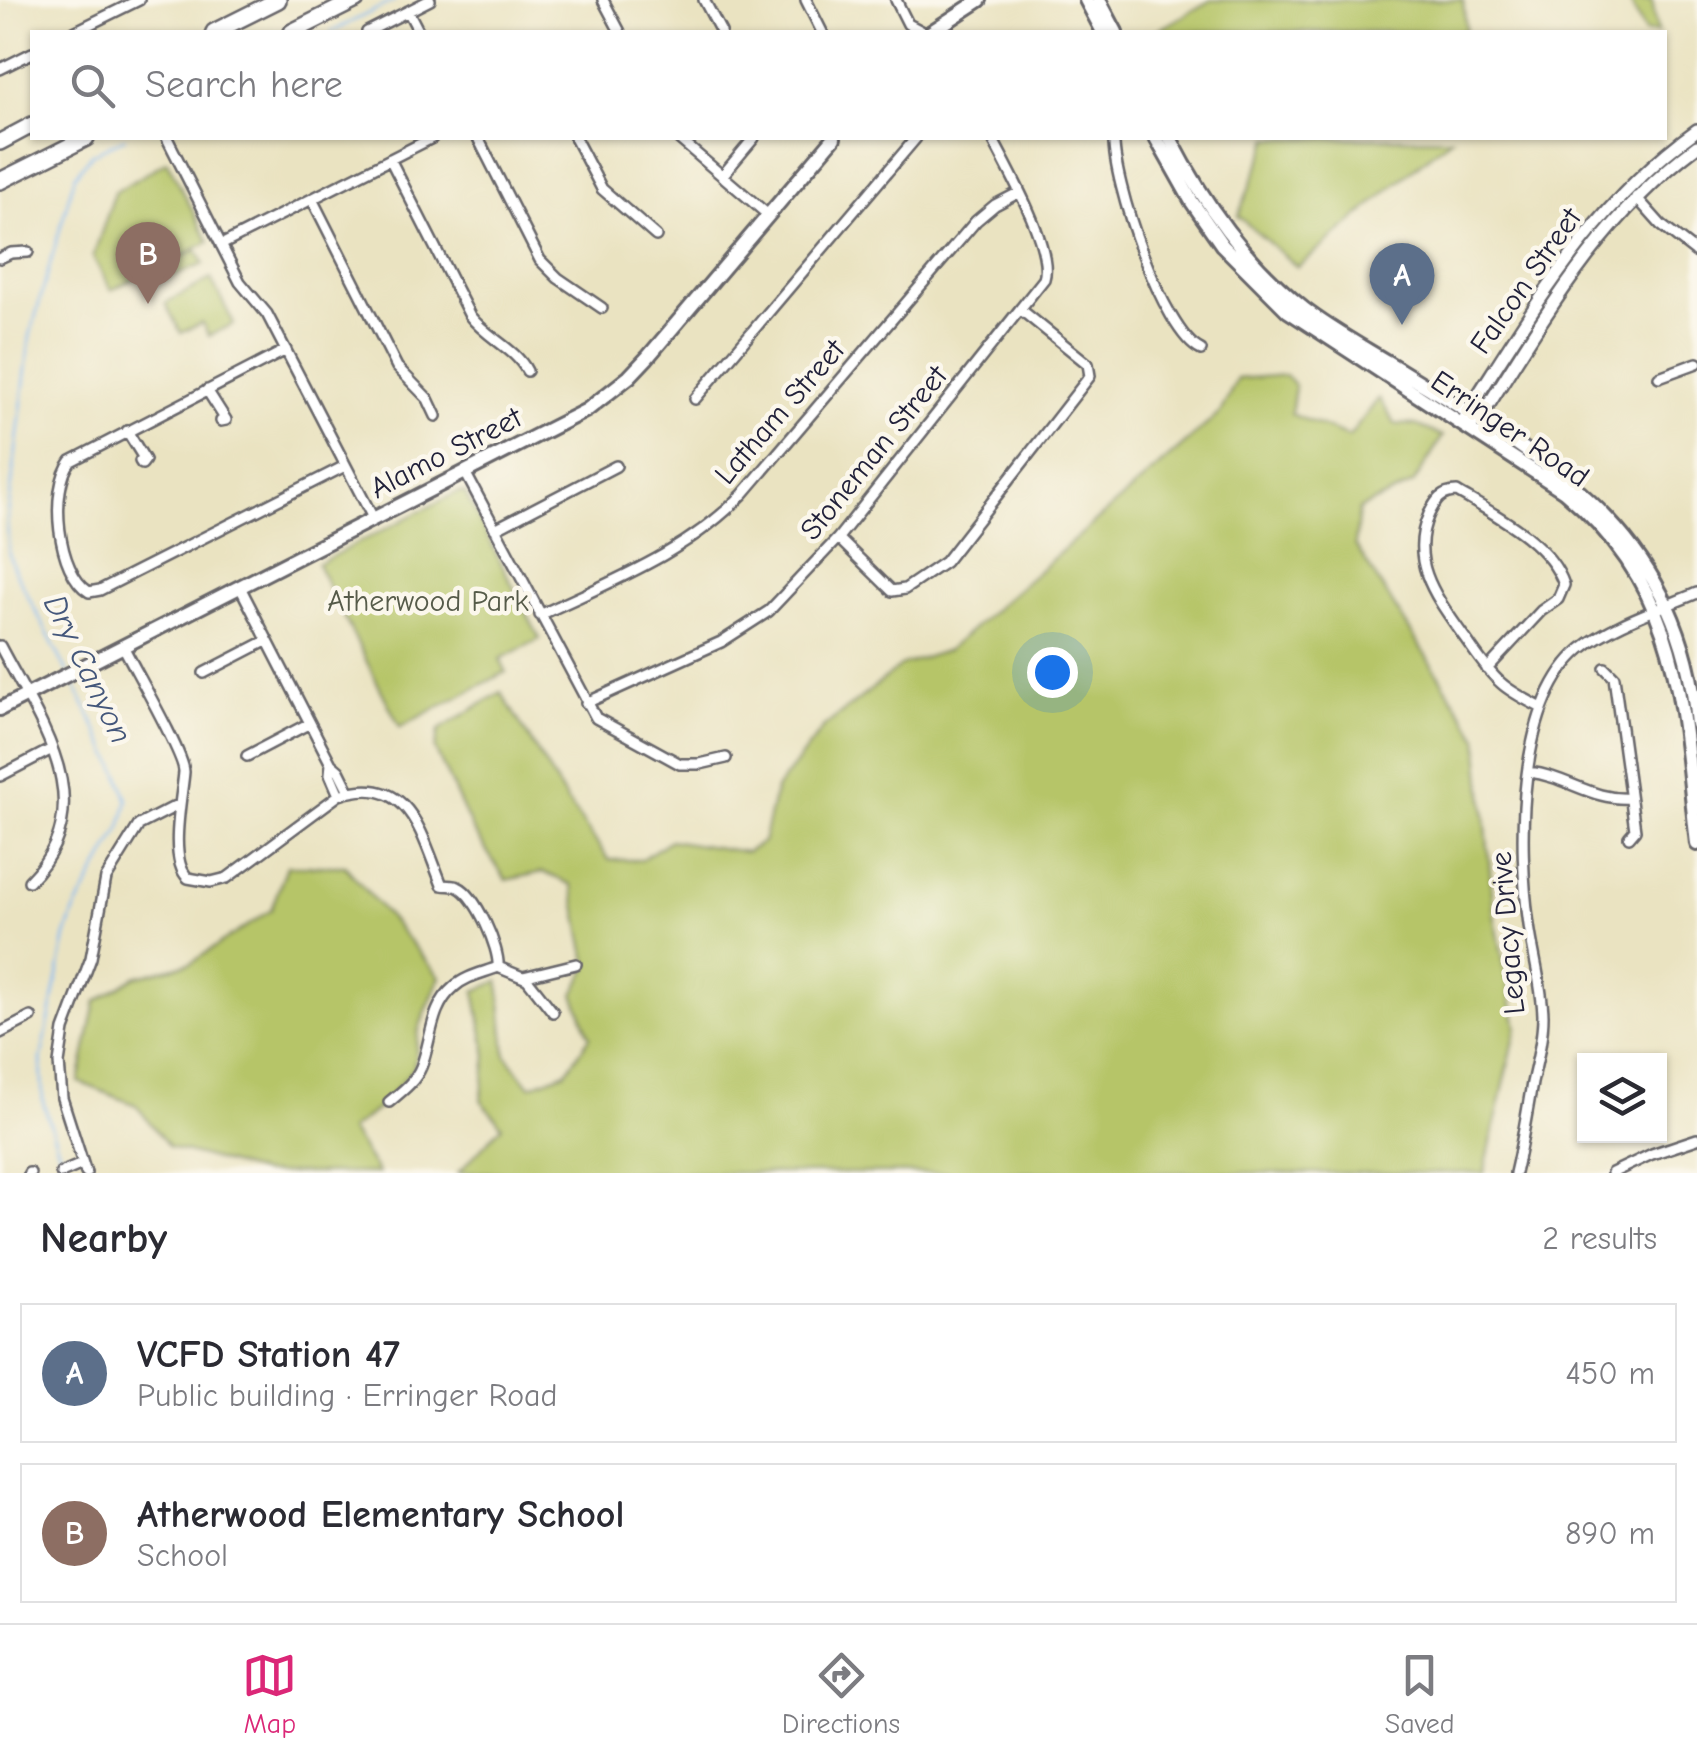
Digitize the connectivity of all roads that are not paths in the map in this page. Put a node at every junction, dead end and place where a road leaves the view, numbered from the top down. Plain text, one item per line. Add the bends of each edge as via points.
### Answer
1 (139, 0) edge
2 (278, 0) edge
3 (356, 0) edge
4 (430, 0) edge
5 (604, 0) edge
6 (704, 0) edge
7 (806, 0) edge
8 (896, 0) edge
9 (980, 0) edge
10 (1086, 0) edge
11 (1099, 0) edge
12 (408, 11) junction
13 (78, 30) edge
14 (218, 30) edge
15 (296, 30) edge
16 (371, 30) edge
17 (418, 30) edge
18 (619, 30) edge
19 (720, 30) edge
20 (821, 30) edge
21 (919, 30) edge
22 (934, 30) edge
23 (1102, 30) edge
24 (1115, 30) edge
25 (30, 54) edge
26 (0, 69) edge
27 (30, 126) edge
28 (1697, 130) edge
29 (82, 140) edge
30 (167, 140) edge
31 (428, 140) edge
32 (479, 140) edge
33 (576, 140) edge
34 (680, 140) edge
35 (752, 140) edge
36 (832, 140) edge
37 (914, 140) edge
38 (993, 140) edge
39 (1114, 140) edge
40 (1157, 140) edge
41 (1171, 140) edge
42 (0, 142) edge
43 (1697, 146) edge
44 (390, 159) junction
45 (722, 176) junction
46 (0, 182) edge
47 (1632, 192) junction
48 (1018, 193) junction
49 (312, 199) junction
50 (767, 214) junction
51 (656, 236) dead end
52 (221, 245) junction
53 (1695, 247) edge
54 (28, 252) dead end
55 (0, 258) edge
56 (602, 308) dead end
57 (1020, 309) junction
58 (286, 350) junction
59 (1201, 350) dead end
60 (1697, 363) edge
61 (527, 372) dead end
62 (1659, 377) dead end
63 (207, 390) junction
64 (694, 399) dead end
65 (436, 416) dead end
66 (1470, 419) junction
67 (220, 422) dead end
68 (127, 431) junction
69 (140, 461) dead end
70 (345, 466) junction
71 (616, 466) dead end
72 (465, 472) junction
73 (373, 518) junction
74 (494, 528) junction
75 (838, 538) junction
76 (240, 587) junction
77 (1697, 593) edge
78 (1661, 609) junction
79 (540, 615) junction
80 (266, 641) junction
81 (0, 646) edge
82 (123, 646) junction
83 (1605, 668) dead end
84 (1487, 669) junction
85 (204, 673) dead end
86 (26, 696) junction
87 (586, 703) junction
88 (1540, 707) junction
89 (0, 710) edge
90 (308, 724) junction
91 (1697, 724) edge
92 (52, 749) junction
93 (246, 756) dead end
94 (726, 758) dead end
95 (1529, 772) junction
96 (0, 776) edge
97 (344, 793) junction
98 (1630, 798) junction
99 (180, 804) junction
100 (1629, 837) dead end
101 (1697, 844) edge
102 (29, 881) dead end
103 (576, 964) dead end
104 (498, 967) junction
105 (523, 977) junction
106 (552, 1012) dead end
107 (31, 1017) dead end
108 (0, 1034) edge
109 (389, 1102) dead end
110 (1697, 1139) edge
111 (83, 1168) edge
112 (1617, 1172) edge
113 (60, 1173) edge
114 (1514, 1173) edge

1 - 13 street
2 - 14 highway
3 - 15 highway
4 - 12 street
5 - 18 street
6 - 19 street
7 - 20 street
8 - 21 street via 908,24
9 - 22 main road
10 - 23 main road
11 - 24 main road
12 - 16 street
12 - 17 street
25 - 26 street
27 - 42 highway
28 - 47 street, Falcon Street
29 - 46 highway
30 - 52 street
31 - 44 street
32 - 56 street via 540,260
33 - 51 street via 602,189
34 - 45 street
35 - 45 street
36 - 50 main road, Alamo Street
37 - 64 street
38 - 48 street, Stoneman Street
39 - 59 street via 1134,230 1181,333
40 - 66 main road, Erringer Road via 1206,224 1258,285 1320,334
41 - 66 main road, Erringer Road via 1220,224 1269,278 1322,322
43 - 47 street, Falcon Street
44 - 49 street
44 - 61 street via 470,316
45 - 50 street
47 - 53 street via 1661,224
47 - 66 street, Falcon Street
48 - 57 street, Stoneman Street via 1047,270
48 - 79 street, Latham Street via 976,220 714,522 664,556
49 - 52 street
49 - 65 street via 397,367
50 - 72 main road, Alamo Street via 628,378 586,410
52 - 58 street
54 - 55 street
57 - 75 street, Stoneman Street
57 - 75 street via 1088,364 1090,376 952,554 905,589 892,591
58 - 63 street
58 - 70 street
60 - 62 street
63 - 67 street via 226,420
63 - 68 street
66 - 78 main road, Erringer Road via 1581,506
68 - 69 street via 146,460
68 - 70 street via 67,466 60,535 84,589 100,590
70 - 73 street
71 - 74 street
72 - 73 main road, Alamo Street
72 - 74 street
73 - 76 main road, Alamo Street
74 - 79 street
75 - 87 street, Stoneman Street via 754,624
76 - 80 street
76 - 82 main road, Alamo Street
77 - 78 street, Legacy Drive
78 - 88 street, Legacy Drive via 1581,649
78 - 91 main road, Erringer Road via 1688,668
78 - 101 main road, Erringer Road via 1682,699
79 - 87 street
80 - 85 street
80 - 90 street
81 - 86 street
82 - 86 main road, Alamo Street
82 - 99 street via 185,768
83 - 98 street via 1614,677
84 - 84 street via 1430,588 1422,560 1428,516 1437,499 1451,492 1517,530 1564,586
84 - 88 street
86 - 89 main road, Alamo Street
86 - 92 street
87 - 94 street via 602,724 671,761 690,765
88 - 95 street, Legacy Drive
90 - 93 street
90 - 97 street via 339,771
92 - 96 street
92 - 102 street via 64,784 64,816 43,866
95 - 98 street via 1604,798
95 - 114 street, Legacy Drive via 1525,884 1543,1014
97 - 99 street via 227,878 211,882 188,878 180,869
97 - 104 street via 389,793 403,803 442,885 466,894 488,928
98 - 100 street via 1635,830
99 - 111 street via 139,824 114,862 102,890 94,948 69,1013 59,1063 65,1113
103 - 105 street
104 - 105 street
104 - 109 street via 451,989 432,1023 420,1070
105 - 106 street
107 - 108 street
110 - 112 street
111 - 113 street

